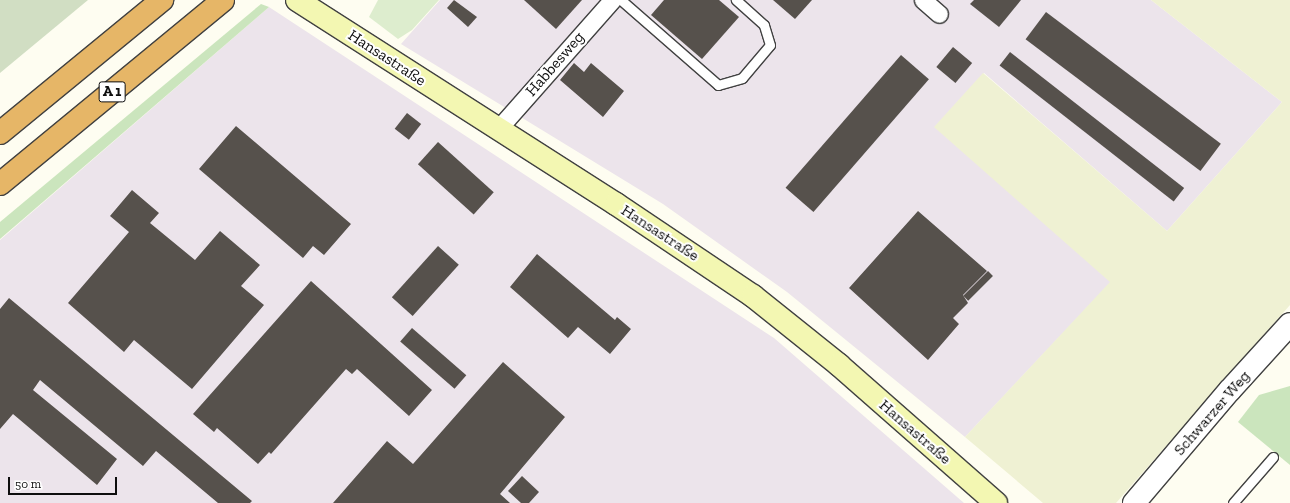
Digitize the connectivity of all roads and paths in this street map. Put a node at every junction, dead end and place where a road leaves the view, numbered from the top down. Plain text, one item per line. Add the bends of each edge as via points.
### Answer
1 (162, 0) edge
2 (224, 0) edge
3 (297, 0) edge
4 (612, 0) edge
5 (621, 0) edge
6 (736, 0) edge
7 (923, 0) edge
8 (939, 14) dead end
9 (498, 129) junction
10 (0, 133) edge
11 (0, 184) edge
12 (1290, 324) edge
13 (1273, 457) dead end
14 (996, 503) edge
15 (1134, 503) edge
16 (1233, 503) edge

1 - 10 highway, A 1
2 - 11 highway, A 1
3 - 9 main road, Hansastraße
4 - 9 street, Habbesweg
5 - 6 lane via 718,85 742,78 770,45 764,25
7 - 8 street
9 - 14 main road, Hansastraße via 753,296 839,365
12 - 15 street, Schwarzer Weg
13 - 16 lane

